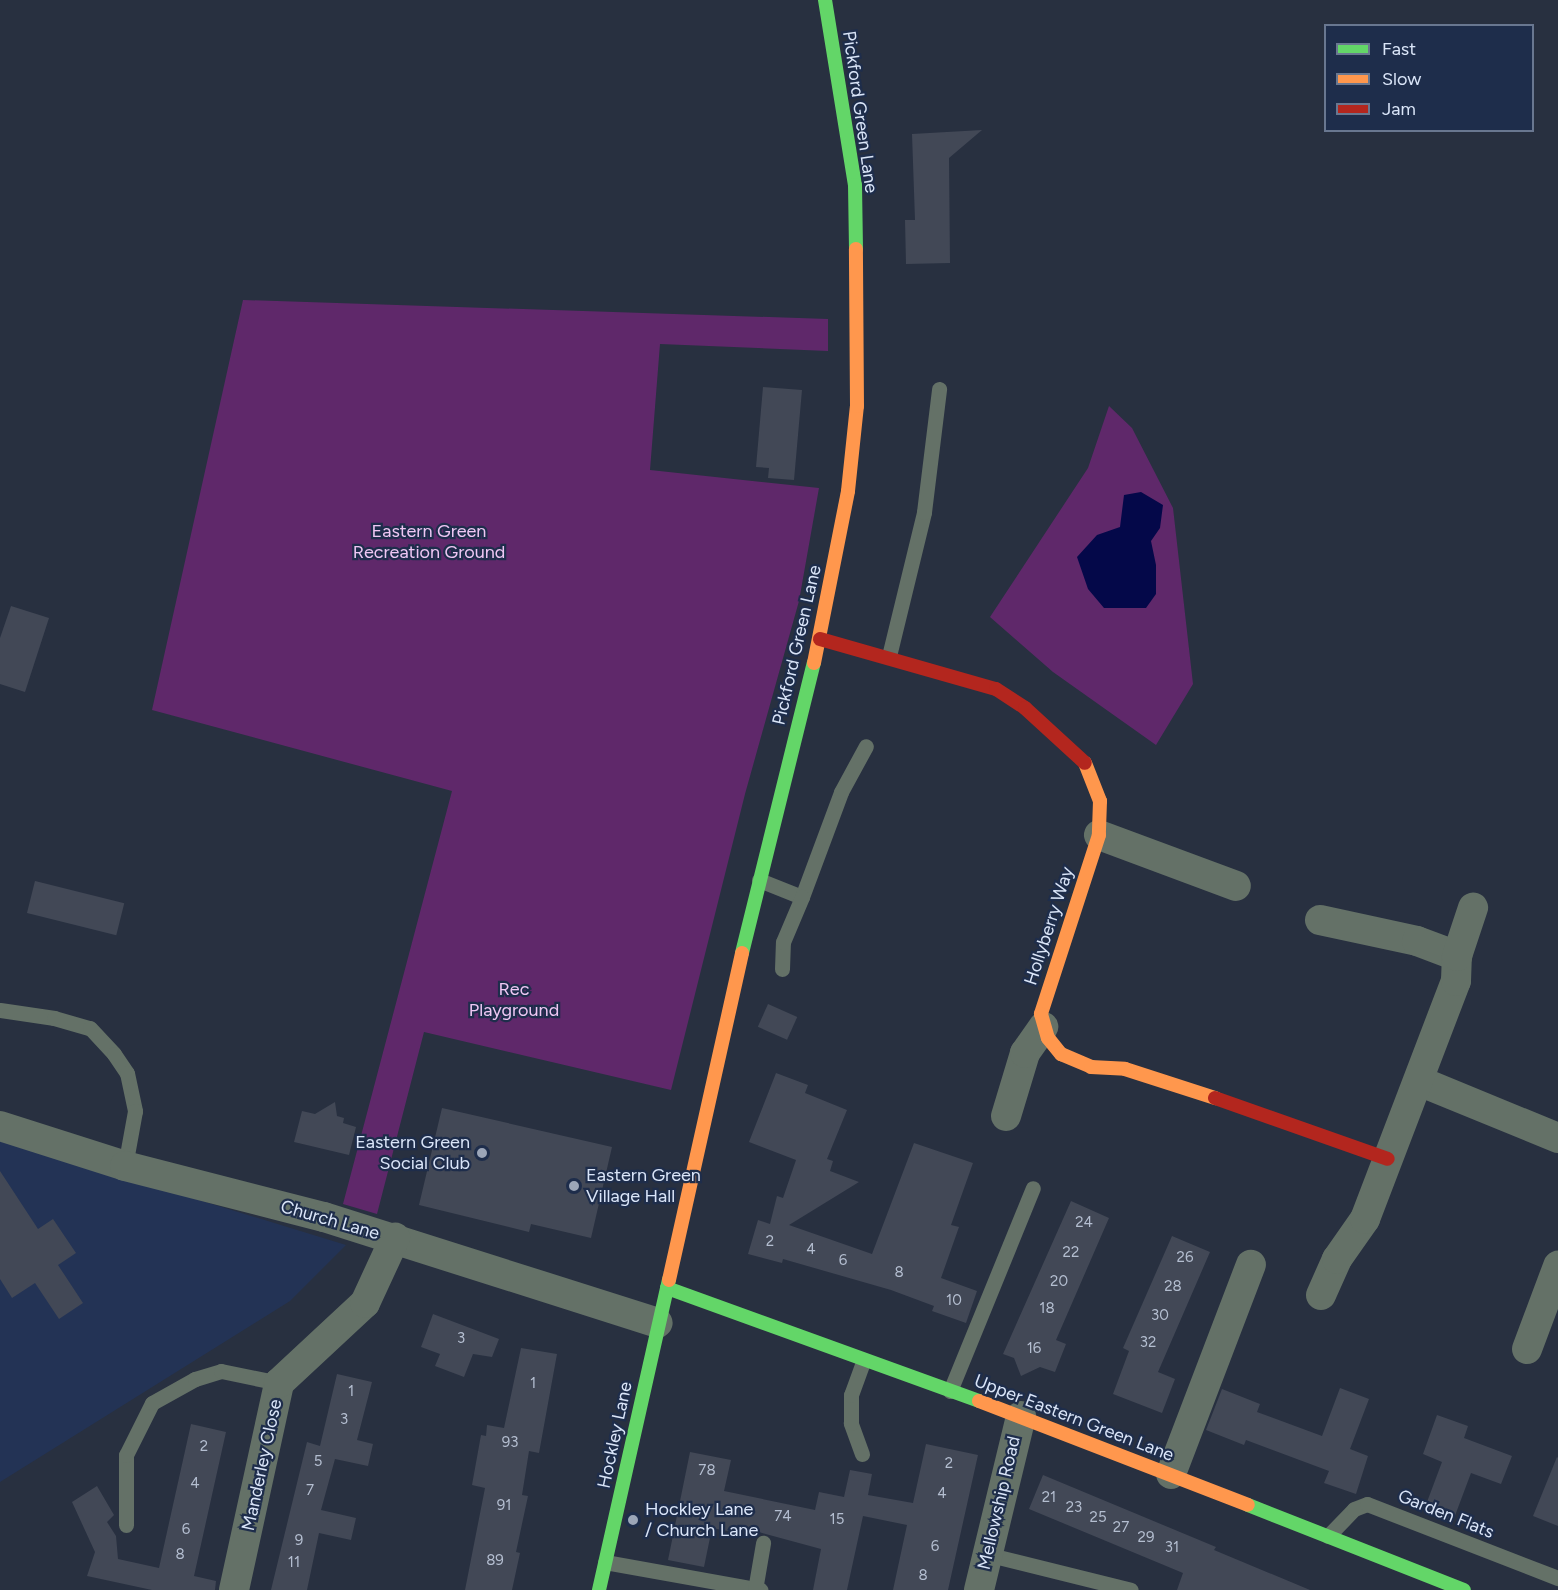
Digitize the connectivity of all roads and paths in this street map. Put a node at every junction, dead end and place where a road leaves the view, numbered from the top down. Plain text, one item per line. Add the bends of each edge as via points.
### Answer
1 (825, 0) edge
2 (939, 389) dead end
3 (820, 639) junction
4 (889, 656) junction
5 (866, 746) dead end
6 (1099, 835) junction
7 (759, 880) junction
8 (1236, 886) dead end
9 (802, 897) junction
10 (1473, 908) dead end
11 (1320, 920) dead end
12 (1457, 956) junction
13 (782, 969) dead end
14 (0, 1010) edge
15 (1043, 1027) junction
16 (1419, 1081) junction
17 (1006, 1116) dead end
18 (0, 1126) edge
19 (1558, 1138) edge
20 (1388, 1159) junction
21 (125, 1166) junction
22 (1033, 1188) dead end
23 (394, 1238) junction
24 (1251, 1265) dead end
25 (1558, 1266) edge
26 (667, 1287) junction
27 (1321, 1295) dead end
28 (658, 1323) junction
29 (1527, 1348) dead end
30 (864, 1360) junction
31 (279, 1383) junction
32 (950, 1391) junction
33 (1021, 1416) junction
34 (862, 1454) dead end
35 (1171, 1474) junction
36 (126, 1525) dead end
37 (1328, 1536) junction
38 (763, 1543) dead end
39 (986, 1554) junction
40 (605, 1562) junction
41 (1558, 1578) edge
42 (234, 1590) edge
43 (599, 1590) edge
44 (757, 1590) edge
45 (979, 1590) edge
46 (1131, 1590) edge
47 (1464, 1590) edge

1 - 3 street, Pickford Green Lane via 855,185 857,406 848,491
2 - 4 lane via 924,512
3 - 4 street, Hollyberry Way
3 - 7 street, Pickford Green Lane
4 - 6 street, Hollyberry Way via 996,689 1073,749 1097,785
5 - 9 lane via 841,792
6 - 8 street
6 - 15 street, Hollyberry Way via 1043,1001
7 - 9 lane
7 - 26 street, Pickford Green Lane
9 - 13 lane via 783,942
10 - 12 street
11 - 12 street via 1417,941
12 - 16 street via 1456,981
14 - 21 lane via 90,1028 114,1054 127,1073 134,1101
15 - 17 street via 1025,1053
15 - 20 street via 1053,1046 1081,1064 1152,1076
16 - 19 street
16 - 20 street
18 - 21 street, Church Lane
20 - 27 street via 1365,1219 1337,1259
21 - 23 street, Church Lane
22 - 32 lane
23 - 28 street, Church Lane
23 - 31 street, Manderley Close via 365,1302
24 - 35 street
25 - 29 street
26 - 28 street, Hockley Lane
26 - 30 street, Upper Eastern Green Lane
28 - 40 street, Hockley Lane
30 - 32 street, Upper Eastern Green Lane
30 - 34 lane via 851,1395 851,1423
31 - 36 lane via 221,1371 195,1378 152,1403 126,1455
31 - 42 street, Manderley Close
32 - 33 street, Upper Eastern Green Lane
33 - 35 street, Upper Eastern Green Lane
33 - 39 street, Mellowship Road
35 - 37 street, Upper Eastern Green Lane
37 - 41 lane, Garden Flats via 1354,1509 1367,1504
37 - 47 street, Upper Eastern Green Lane
38 - 44 lane
39 - 45 street, Mellowship Road
39 - 46 lane
40 - 43 street, Hockley Lane
40 - 44 lane

